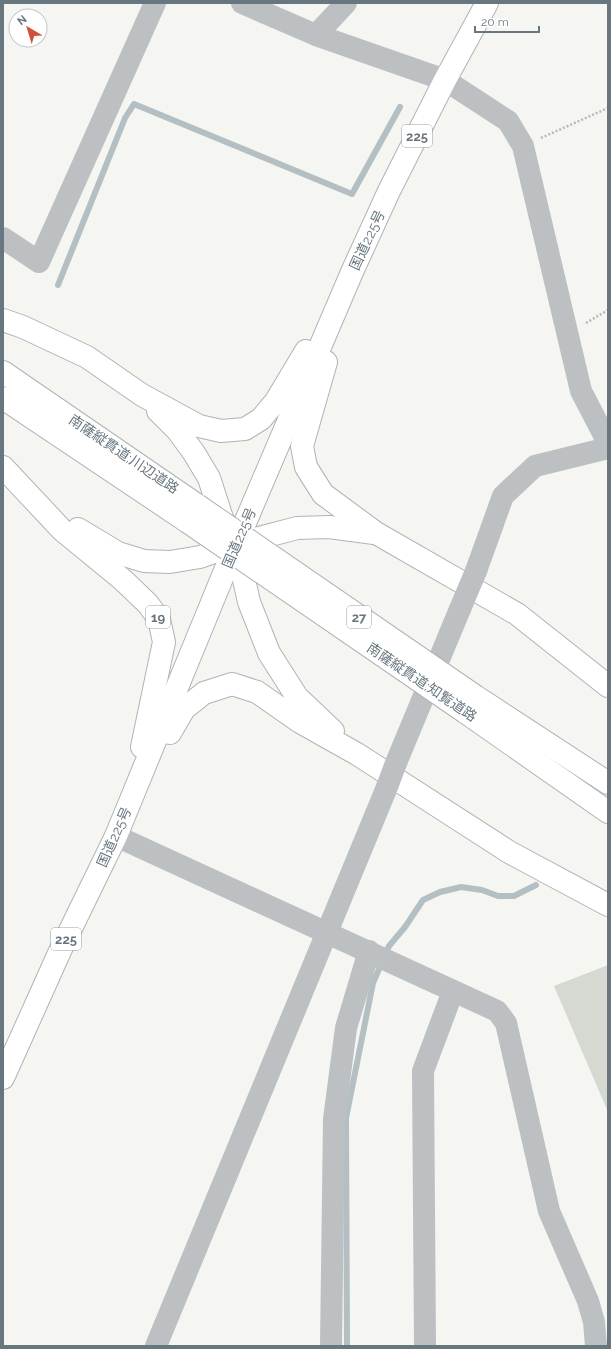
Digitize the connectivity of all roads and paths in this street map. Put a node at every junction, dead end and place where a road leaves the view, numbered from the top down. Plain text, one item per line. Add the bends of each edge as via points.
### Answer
1 (155, 3) edge
2 (242, 3) edge
3 (346, 3) edge
4 (487, 3) edge
5 (316, 35) junction
6 (446, 80) junction
7 (608, 108) edge
8 (523, 146) junction
9 (3, 238) edge
10 (352, 272) junction
11 (3, 320) edge
12 (3, 372) edge
13 (142, 395) junction
14 (3, 398) edge
15 (608, 443) edge
16 (608, 448) edge
17 (3, 467) edge
18 (23, 487) junction
19 (192, 514) junction
20 (376, 533) junction
21 (238, 545) junction
22 (608, 686) edge
23 (470, 704) junction
24 (357, 754) junction
25 (608, 783) edge
26 (131, 801) junction
27 (608, 812) edge
28 (116, 836) junction
29 (608, 905) edge
30 (327, 933) junction
31 (379, 957) junction
32 (453, 991) junction
33 (3, 1078) edge
34 (156, 1346) edge
35 (331, 1346) edge
36 (425, 1346) edge
37 (596, 1346) edge

1 - 9 street via 39,262
2 - 5 street
3 - 5 street
4 - 6 highway, 国道225号 / 225
5 - 6 street
6 - 8 street via 508,121
6 - 10 highway, 国道225号 / 225 via 389,191
7 - 8 path
8 - 15 street via 581,391
10 - 13 highway via 276,401 261,419 245,429 221,431 199,426
10 - 20 highway via 302,446 306,467 323,494
10 - 21 highway, 国道225号 / 225
11 - 13 highway via 87,358
12 - 19 highway, 南薩縦貫道;川辺道路
13 - 21 highway via 178,431 194,453 209,478 222,518
14 - 19 highway, 南薩縦貫道;川辺道路
16 - 30 street, bridge via 535,466 502,496 476,571
17 - 18 highway, 19
18 - 21 highway, 19 via 83,532 118,553 144,561 170,562 200,557
18 - 26 highway, 19 via 62,530 128,585 159,619 164,642
19 - 21 highway, 南薩縦貫道;川辺道路, bridge
20 - 21 highway via 329,526 297,528
20 - 22 highway via 517,614
21 - 23 highway, 南薩縦貫道;知覧道路 / 27, bridge
21 - 24 highway via 249,602 269,653 297,697
21 - 26 highway, 国道225号 / 225
23 - 25 highway, 南薩縦貫道;知覧道路 / 27
23 - 27 highway, 南薩縦貫道;知覧道路 / 27
24 - 26 highway via 300,722 257,692 232,684 204,693 184,709
24 - 29 highway via 510,852
26 - 28 highway, 国道225号 / 225
28 - 30 street
28 - 33 highway, 国道225号 / 225 via 60,951
30 - 31 street
30 - 34 street
31 - 32 street
31 - 35 street via 346,1028 334,1119
32 - 36 street via 423,1071
32 - 37 street via 497,1011 506,1023 549,1211 588,1301 594,1322

